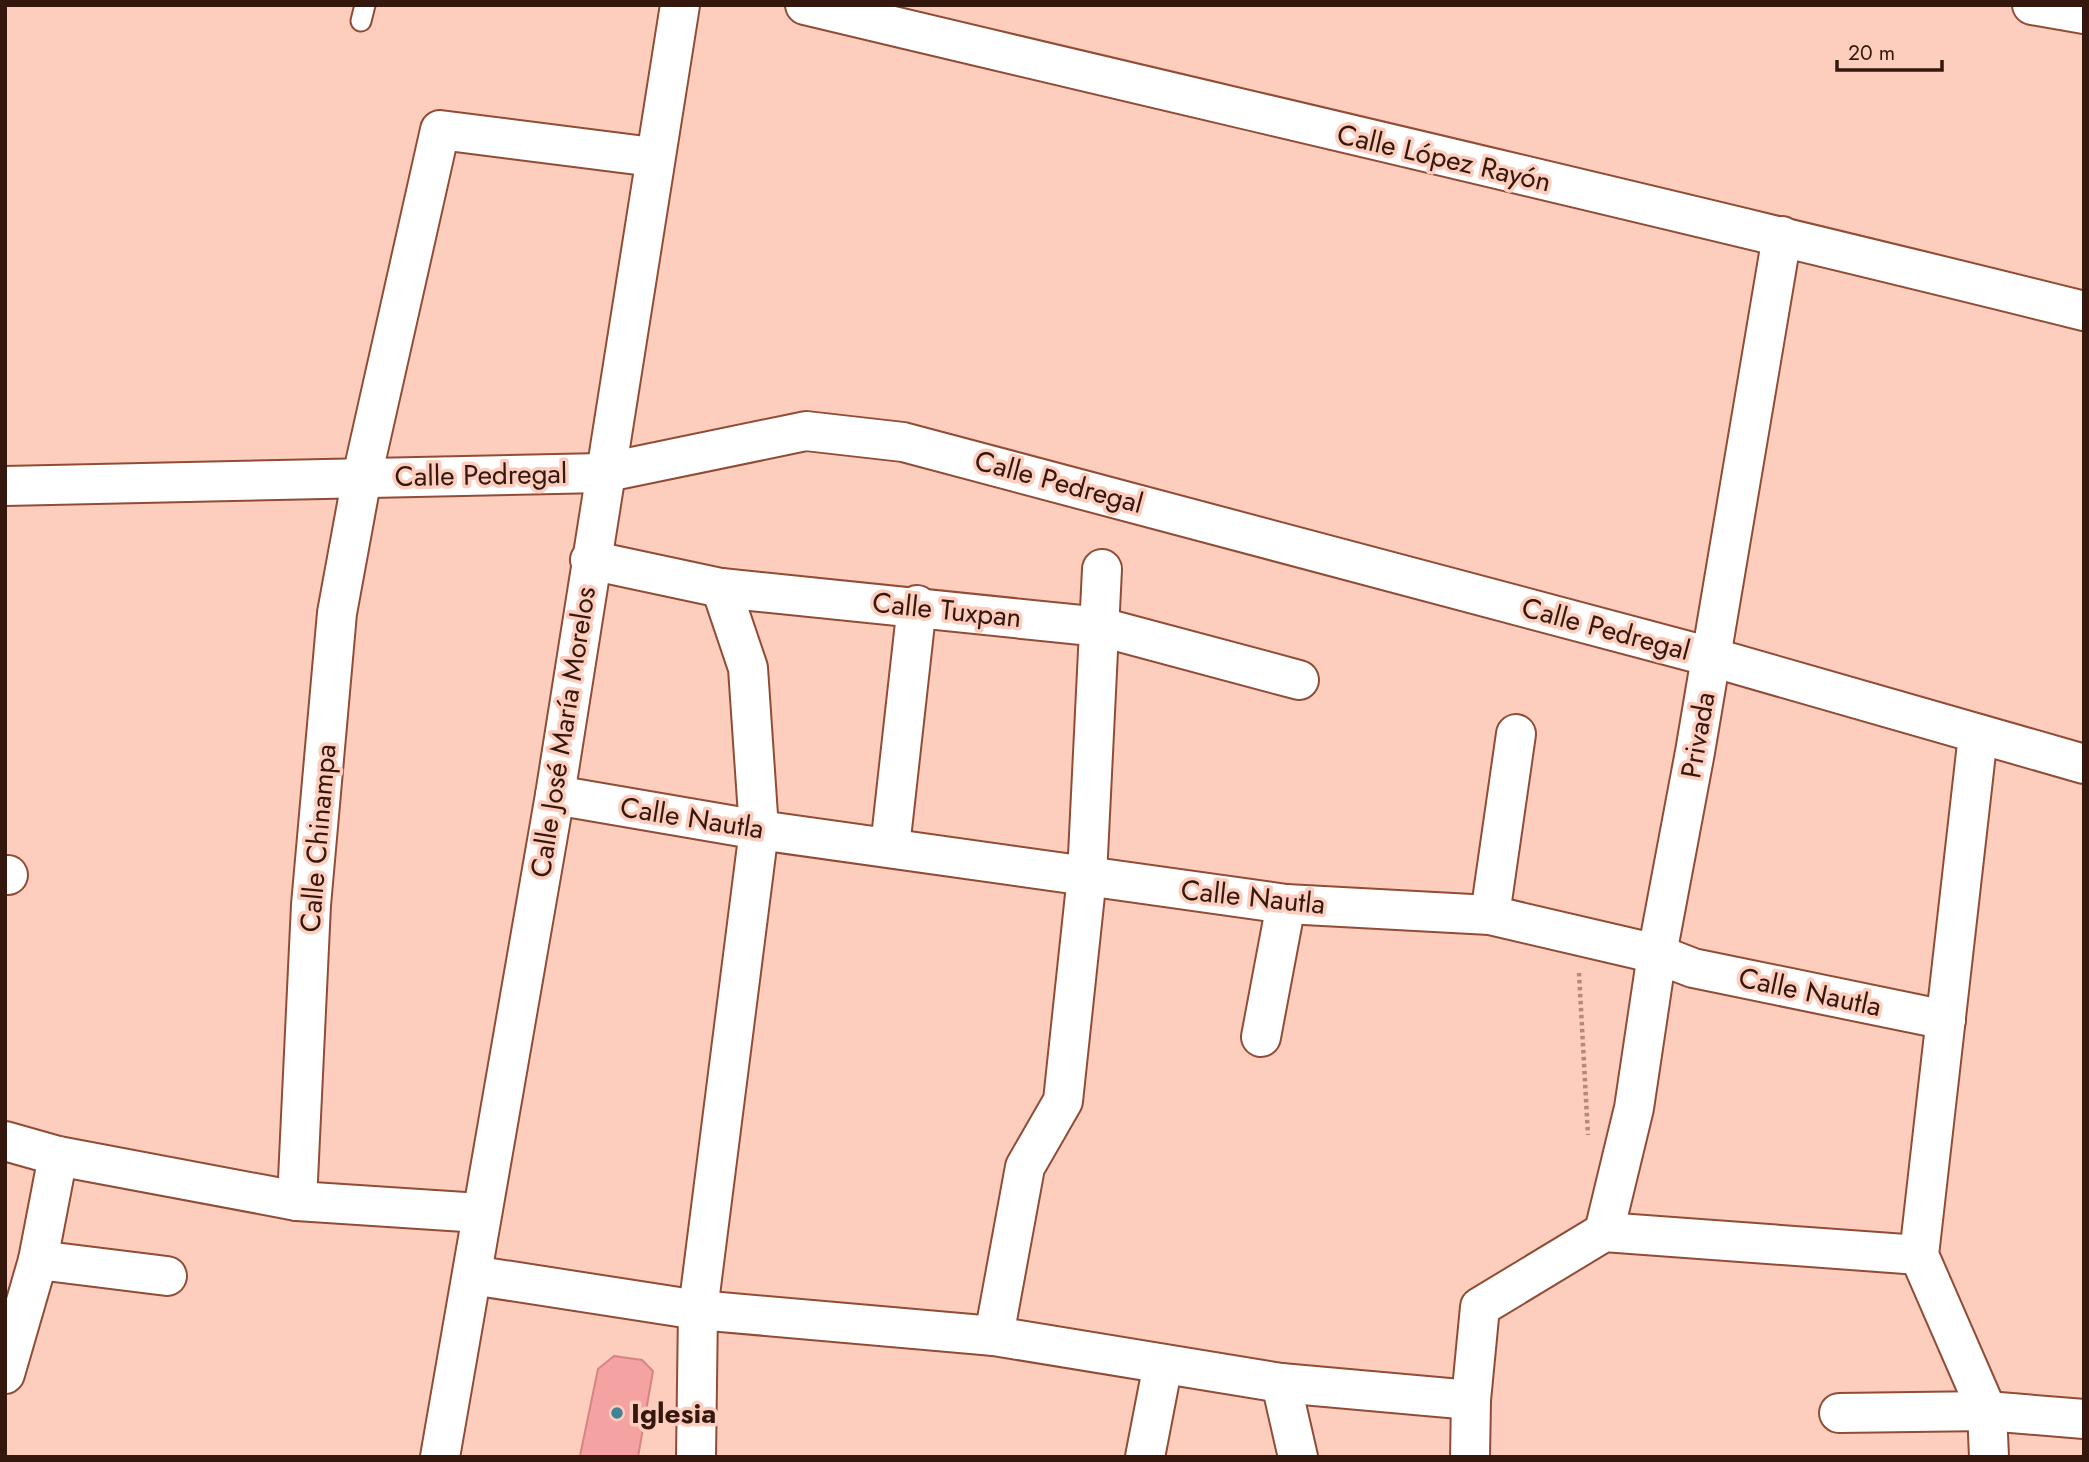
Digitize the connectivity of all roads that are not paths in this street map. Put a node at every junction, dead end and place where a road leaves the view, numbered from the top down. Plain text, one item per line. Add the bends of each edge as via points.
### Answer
1 (680, 5) edge
2 (805, 5) edge
3 (2032, 5) edge
4 (2084, 13) edge
5 (653, 157) junction
6 (1782, 236) junction
7 (2084, 312) edge
8 (603, 473) junction
9 (362, 477) junction
10 (5, 486) edge
11 (590, 560) junction
12 (1102, 569) dead end
13 (721, 588) junction
14 (917, 605) junction
15 (1101, 627) junction
16 (1711, 657) junction
17 (1299, 680) dead end
18 (1516, 734) dead end
19 (1978, 735) junction
20 (2084, 764) edge
21 (555, 795) junction
22 (759, 830) junction
23 (890, 847) junction
24 (1087, 876) junction
25 (1286, 904) junction
26 (1490, 915) junction
27 (1657, 954) junction
28 (1946, 1020) junction
29 (1261, 1037) dead end
30 (5, 1141) edge
31 (58, 1156) junction
32 (297, 1201) junction
33 (480, 1213) junction
34 (1604, 1232) junction
35 (1919, 1255) junction
36 (38, 1260) junction
37 (472, 1275) junction
38 (167, 1276) dead end
39 (698, 1310) junction
40 (993, 1336) junction
41 (1163, 1364) junction
42 (5, 1374) edge
43 (1281, 1383) junction
44 (1471, 1400) junction
45 (1987, 1411) junction
46 (1839, 1413) dead end
47 (2084, 1419) edge
48 (440, 1457) edge
49 (696, 1457) edge
50 (1145, 1457) edge
51 (1298, 1457) edge
52 (1470, 1457) edge
53 (1989, 1457) edge

1 - 5 street, Calle José María Morelos
2 - 6 street, Calle López Rayón
3 - 4 street
5 - 8 street, Calle José María Morelos
5 - 9 street, Calle Chinampa via 440,130
6 - 7 street, Calle López Rayón
6 - 16 street, Privada
8 - 9 street, Calle Pedregal
8 - 11 street, Calle José María Morelos
8 - 16 street, Calle Pedregal via 806,431 903,442
9 - 10 street, Calle Pedregal
9 - 32 street, Calle Chinampa via 337,613 311,905
11 - 13 street, Calle Tuxpan
11 - 21 street, Calle José María Morelos
12 - 15 street
13 - 14 street, Calle Tuxpan
13 - 22 street via 748,668
14 - 15 street, Calle Tuxpan
14 - 23 street
15 - 17 street, Calle Tuxpan
15 - 24 street
16 - 19 street, Calle Pedregal
16 - 27 street, Privada
18 - 26 street
19 - 20 street, Calle Pedregal
19 - 28 street
21 - 22 street, Calle Nautla
21 - 33 street, Calle José María Morelos
22 - 23 street, Calle Nautla
22 - 39 street
23 - 24 street, Calle Nautla
24 - 25 street, Calle Nautla
24 - 40 street via 1063,1101 1025,1167
25 - 26 street, Calle Nautla
25 - 29 street
26 - 27 street, Calle Nautla
27 - 28 street, Calle Nautla via 1693,968
27 - 34 street, Privada via 1634,1108
28 - 35 street
30 - 31 street
31 - 32 street
31 - 36 street
32 - 33 street
33 - 37 street, Calle José María Morelos
34 - 35 street
34 - 44 street via 1480,1307
35 - 45 street
36 - 38 street
36 - 42 street
37 - 39 street
37 - 48 street, Calle José María Morelos
39 - 40 street
39 - 49 street
40 - 41 street
41 - 43 street
41 - 50 street
43 - 44 street
43 - 51 street
44 - 52 street
45 - 46 street
45 - 47 street
45 - 53 street

